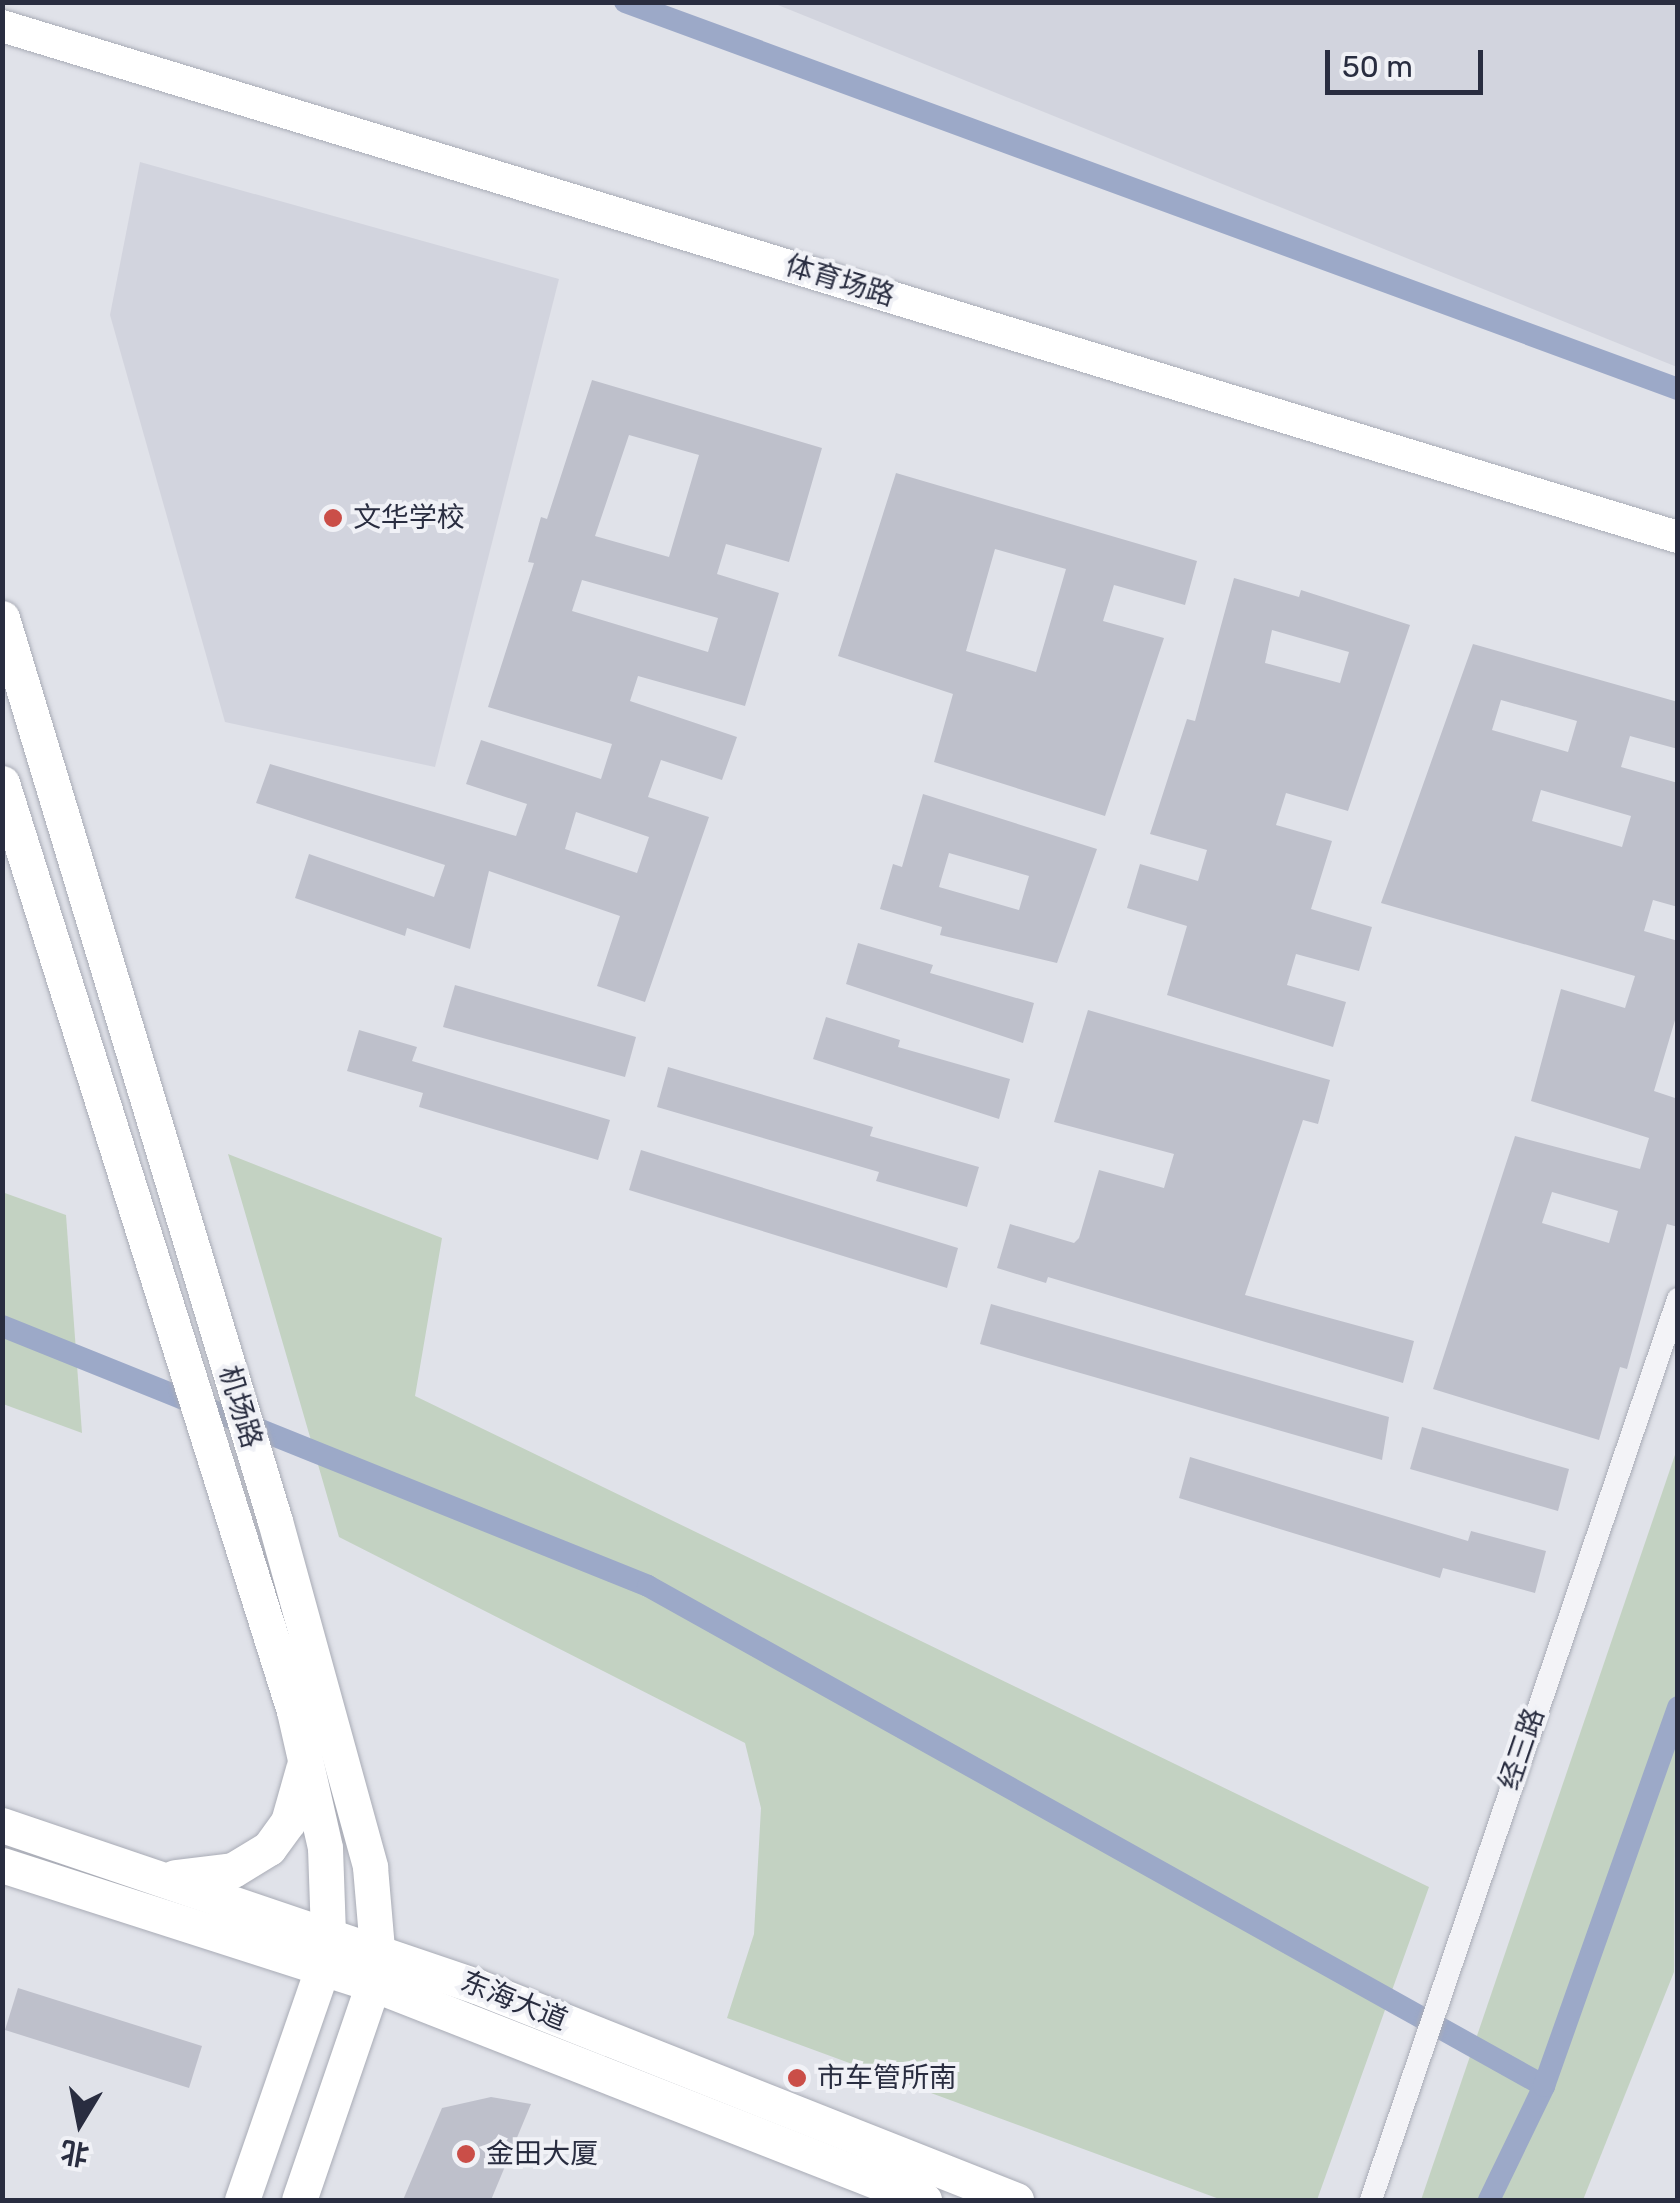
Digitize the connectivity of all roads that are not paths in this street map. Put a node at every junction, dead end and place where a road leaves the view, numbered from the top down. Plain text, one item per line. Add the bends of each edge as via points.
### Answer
1 (2, 26) edge
2 (1678, 537) edge
3 (2, 618) edge
4 (2, 783) edge
5 (1678, 1299) edge
6 (305, 1758) junction
7 (2, 1825) edge
8 (2, 1865) edge
9 (158, 1877) junction
10 (377, 1949) junction
11 (325, 1952) junction
12 (373, 1984) junction
13 (242, 2200) edge
14 (299, 2200) edge
15 (924, 2200) edge
16 (1016, 2200) edge
17 (1371, 2200) edge

1 - 2 main road, 体育场路
3 - 10 main road, 机场路 via 275,1521 370,1867
4 - 6 main road, 机场路
5 - 17 street, 经三路
6 - 9 main road via 288,1822 269,1848 234,1870
6 - 11 main road, 机场路 via 325,1848
7 - 9 main road, 东海大道
8 - 11 main road, 东海大道
9 - 11 main road, 东海大道
10 - 11 main road, 东海大道
10 - 12 main road, 机场路
10 - 16 main road, 东海大道
11 - 12 main road, 东海大道
11 - 13 main road, 机场路
12 - 14 main road, 机场路
12 - 15 main road, 东海大道

